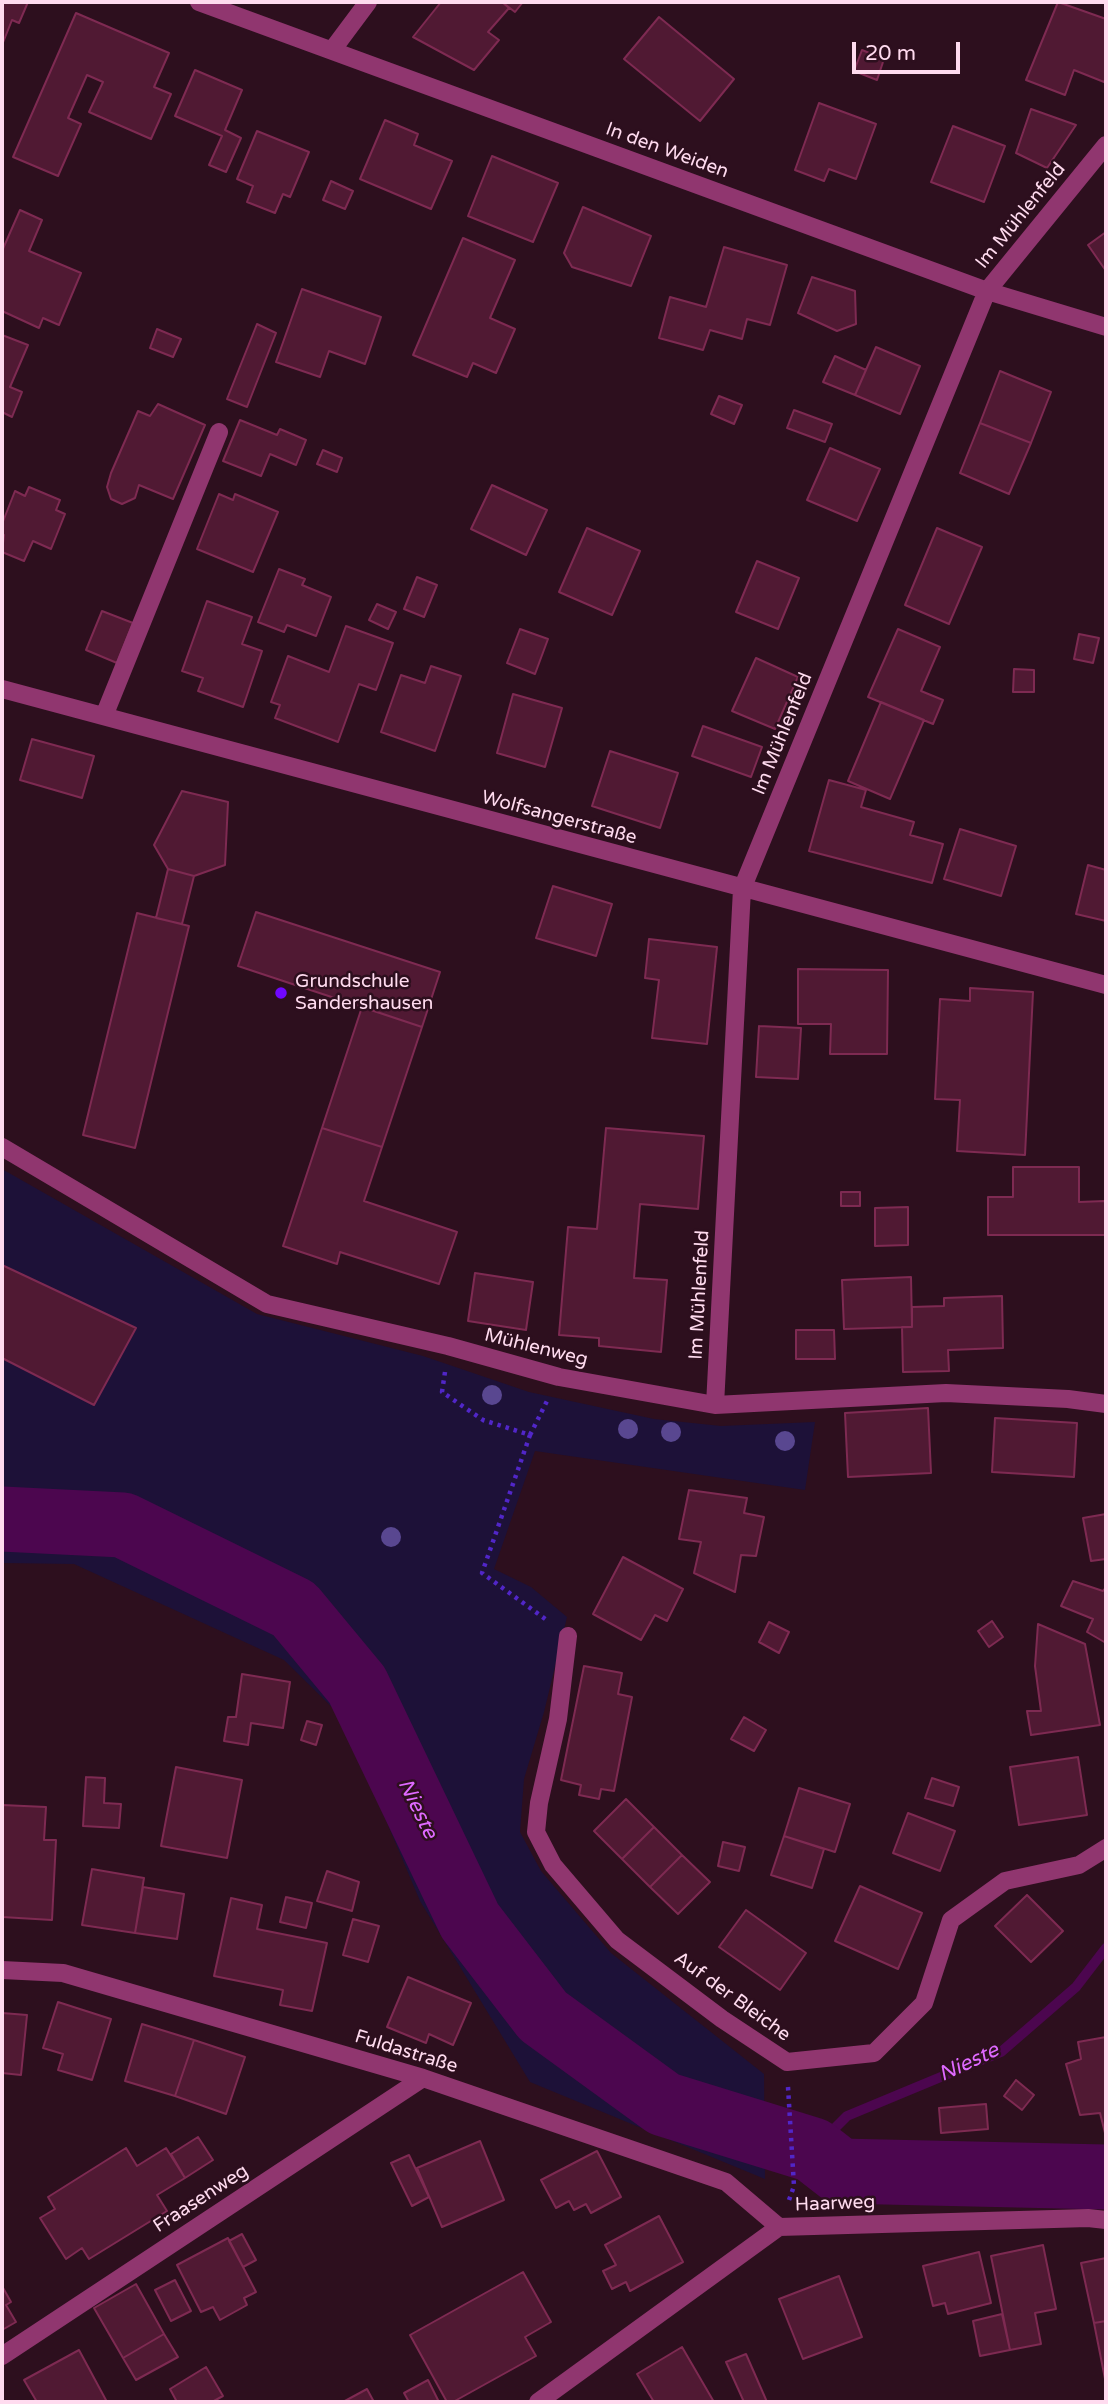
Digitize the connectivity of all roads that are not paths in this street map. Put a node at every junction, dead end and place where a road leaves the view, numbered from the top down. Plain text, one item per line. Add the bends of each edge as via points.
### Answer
1 (199, 2) edge
2 (368, 2) edge
3 (333, 49) junction
4 (1106, 145) edge
5 (987, 291) junction
6 (1106, 327) edge
7 (219, 432) dead end
8 (2, 689) edge
9 (104, 716) junction
10 (742, 889) junction
11 (1106, 985) edge
12 (2, 1147) edge
13 (1106, 1404) edge
14 (715, 1405) junction
15 (568, 1636) road end
16 (1106, 1848) edge
17 (2, 1970) edge
18 (423, 2078) junction
19 (1106, 2220) edge
20 (779, 2227) junction
21 (2, 2356) edge
22 (547, 2399) edge

1 - 3 street, In den Weiden
2 - 3 street
3 - 5 street, In den Weiden
4 - 5 street, Im Mühlenfeld
5 - 6 street, In den Weiden
5 - 10 street, Im Mühlenfeld
7 - 9 street
8 - 9 street, Wolfsangerstraße
9 - 10 street, Wolfsangerstraße
10 - 11 street, Wolfsangerstraße
10 - 14 street, Im Mühlenfeld
12 - 14 street, Mühlenweg via 267,1304 559,1377
13 - 14 street, Mühlenweg via 946,1393
15 - 16 street, Auf der Bleiche via 558,1719 538,1802 536,1832 553,1865 617,1940 787,2062 874,2053 924,2003 951,1920 1004,1881 1079,1865
17 - 18 street, Fuldastraße via 63,1973
18 - 20 street, Fuldastraße via 726,2182
18 - 21 street, Fraasenweg
19 - 20 street, Haarweg
20 - 22 street, Haarweg

